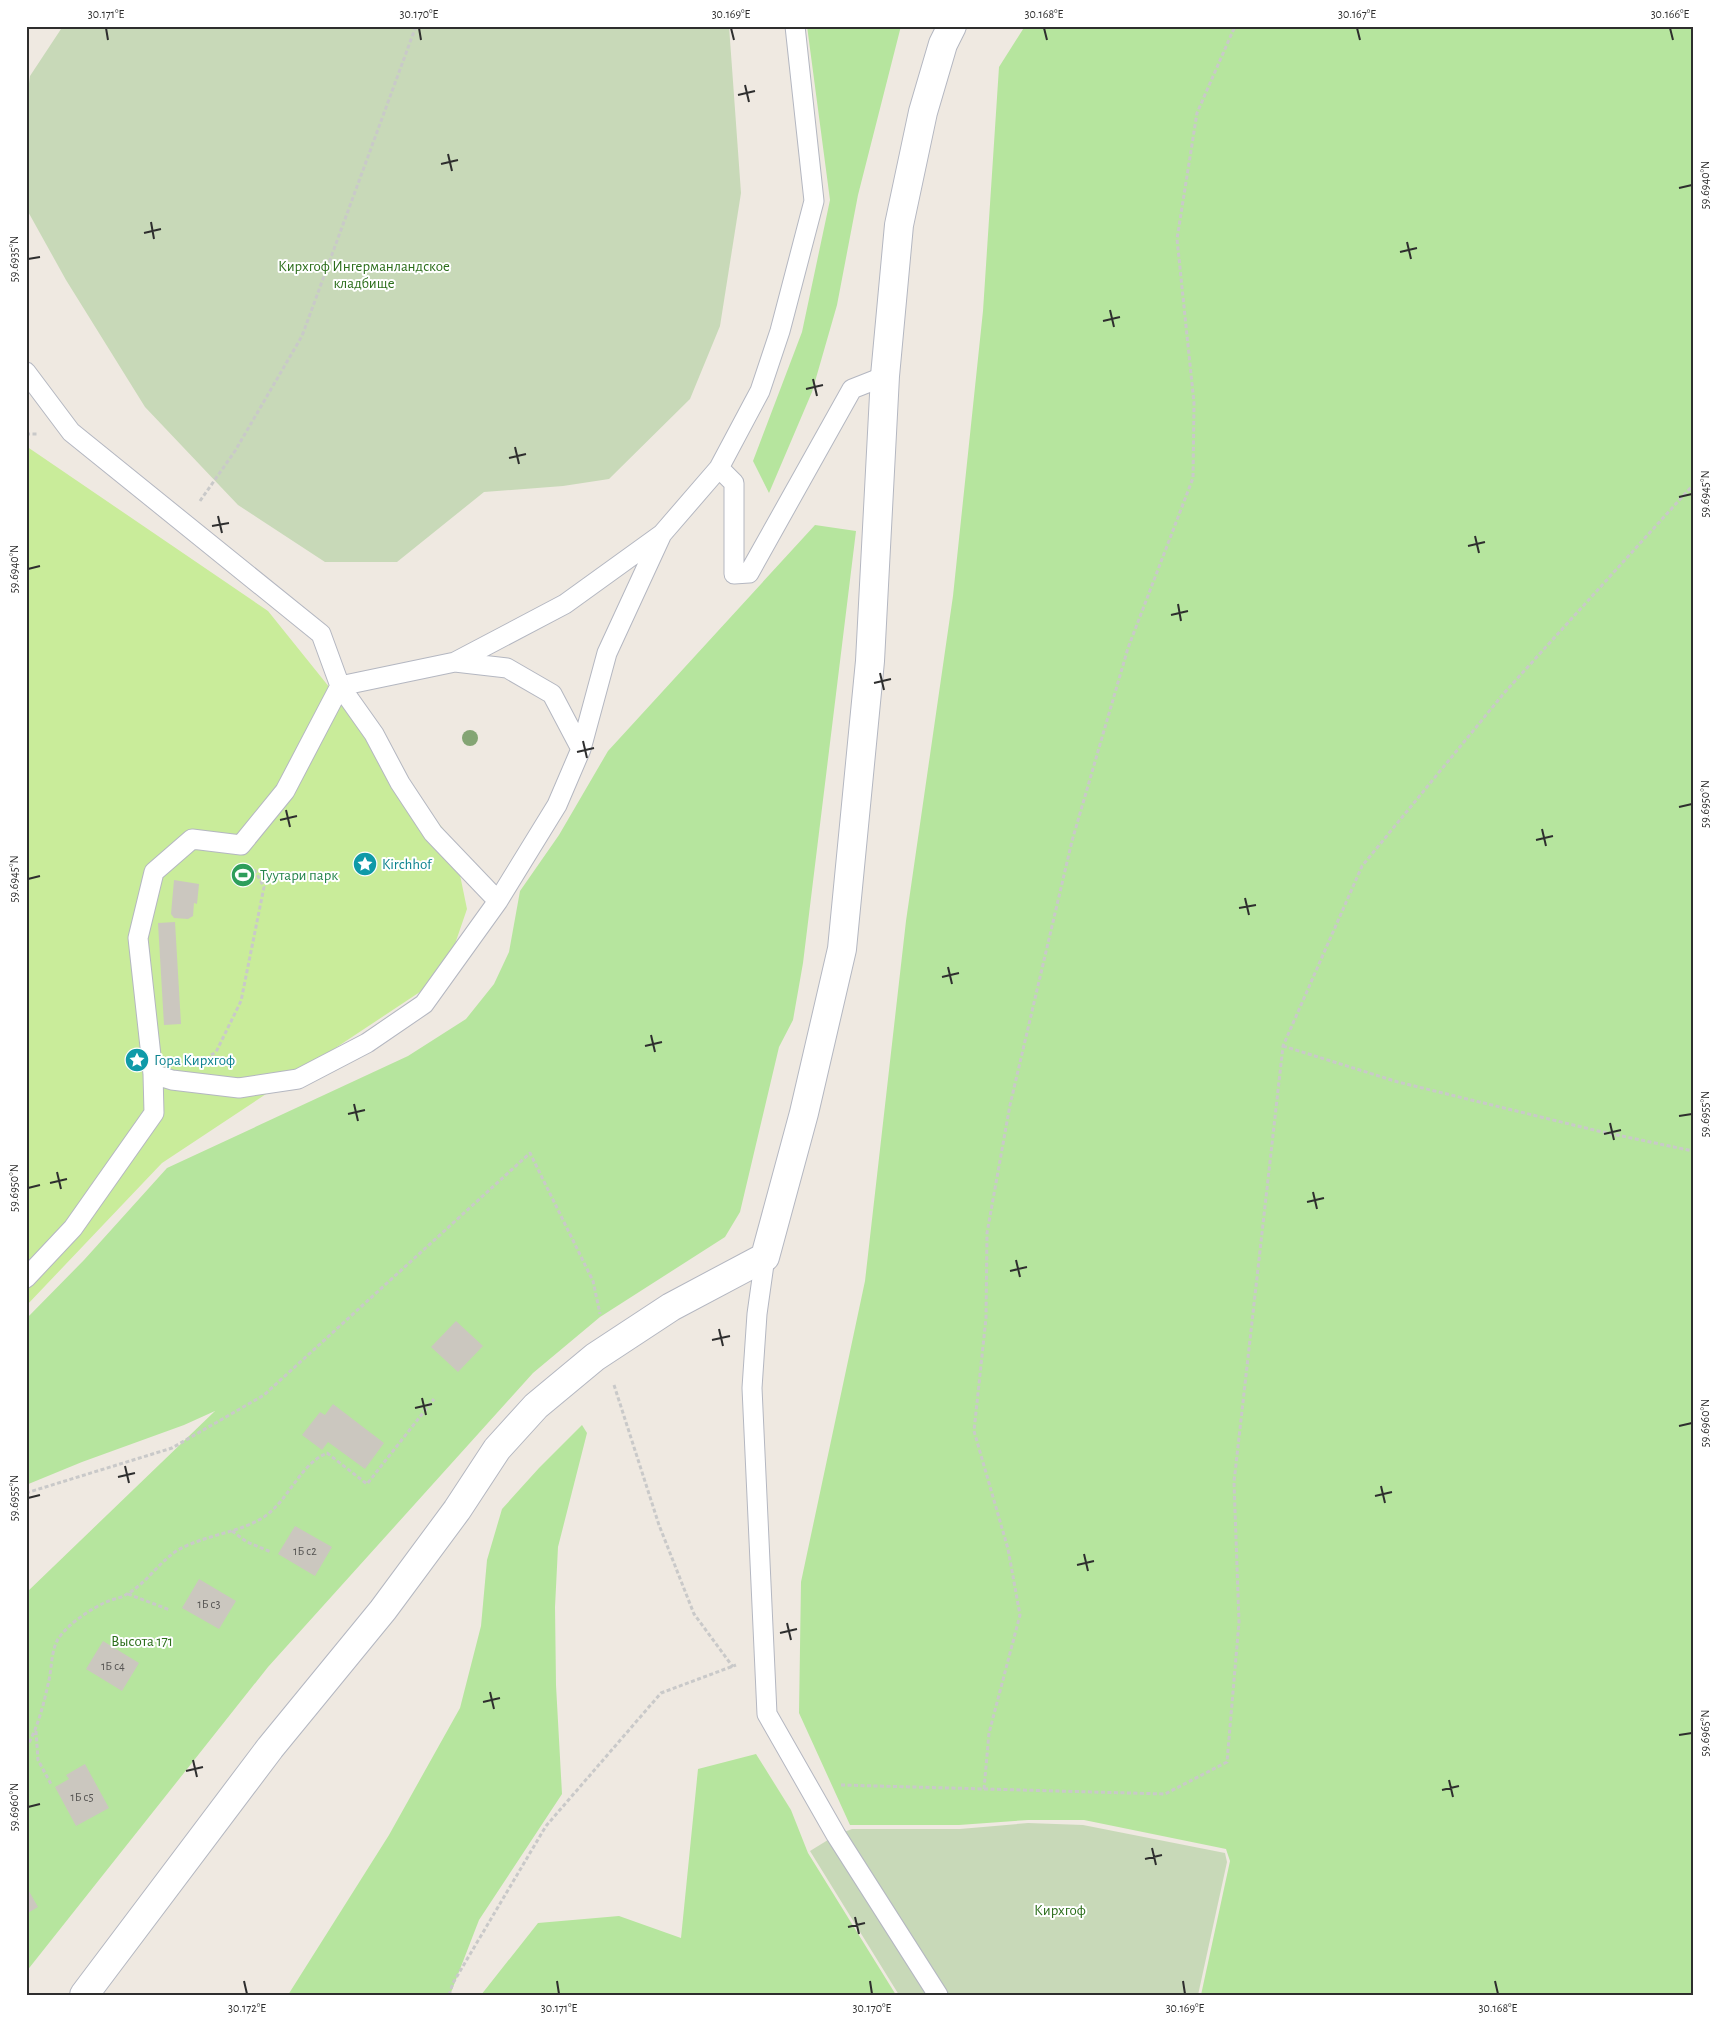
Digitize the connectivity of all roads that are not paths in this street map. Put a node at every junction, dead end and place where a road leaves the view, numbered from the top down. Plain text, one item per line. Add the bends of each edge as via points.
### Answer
1 (795, 26) edge
2 (952, 26) edge
3 (26, 372) edge
4 (885, 376) junction
5 (719, 468) junction
6 (662, 534) junction
7 (455, 662) junction
8 (340, 686) junction
9 (581, 749) junction
10 (498, 901) junction
11 (153, 1074) junction
12 (765, 1258) junction
13 (26, 1278) edge
14 (84, 1995) edge
15 (938, 1995) edge

1 - 5 lane via 814,201 780,331 760,391
2 - 4 street via 943,44 923,112 901,216
3 - 8 lane via 71,432 321,634
4 - 5 lane via 852,389 749,573 734,574 734,483
4 - 12 street via 870,661 842,949 804,1113
5 - 6 lane
6 - 7 lane via 564,604
6 - 9 lane via 607,653
7 - 8 lane
7 - 9 lane via 507,668 552,694
8 - 10 lane via 374,734 400,783 433,833
8 - 11 lane via 285,791 241,845 192,839 154,872 138,938
9 - 10 lane via 557,805
10 - 11 lane via 424,1004 367,1043 298,1079 239,1088 172,1080
11 - 13 lane via 154,1113 73,1228
12 - 14 street via 671,1307 603,1352 536,1406 497,1449 457,1510 383,1610 270,1748
12 - 15 lane via 752,1388 767,1714 836,1835

